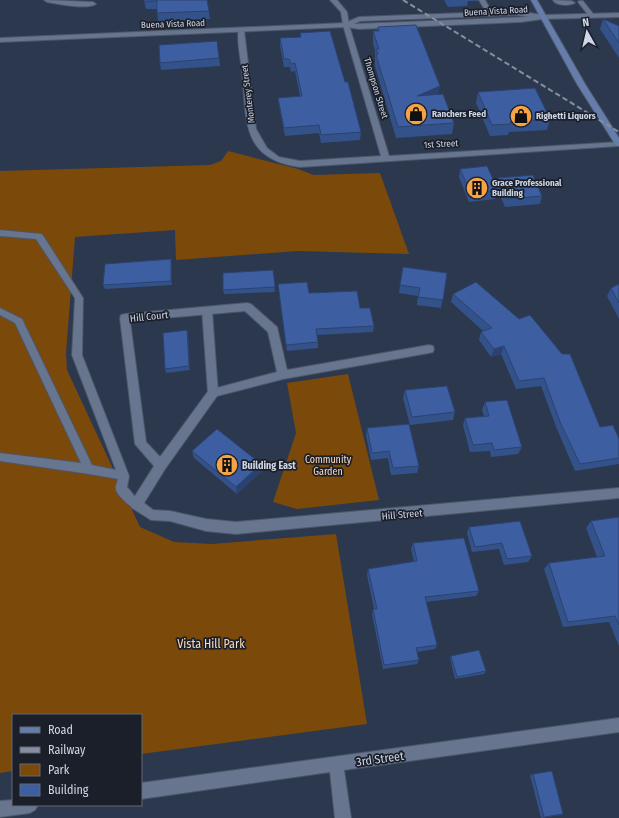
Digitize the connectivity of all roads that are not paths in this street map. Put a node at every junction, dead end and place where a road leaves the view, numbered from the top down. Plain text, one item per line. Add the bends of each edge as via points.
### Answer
1 (47, 0) edge
2 (333, 0) edge
3 (482, 0) edge
4 (534, 0) edge
5 (556, 0) edge
6 (571, 2) edge
7 (581, 2) edge
8 (93, 4) dead end
9 (490, 14) junction
10 (591, 15) junction
11 (619, 15) edge
12 (544, 17) junction
13 (346, 25) junction
14 (241, 30) junction
15 (0, 40) edge
16 (619, 144) edge
17 (267, 153) joint
18 (386, 158) junction
19 (0, 233) edge
20 (206, 310) junction
21 (0, 311) edge
22 (429, 349) dead end
23 (283, 375) junction
24 (213, 393) junction
25 (0, 457) edge
26 (161, 465) junction
27 (89, 469) junction
28 (124, 476) junction
29 (619, 493) edge
30 (136, 504) junction
31 (619, 725) edge
32 (336, 765) junction
33 (142, 791) edge
34 (22, 806) edge
35 (0, 809) edge
36 (343, 818) edge

1 - 8 street
2 - 13 street, Thompson Street via 344,12
3 - 9 lane
4 - 12 main road
5 - 6 lane
6 - 7 lane
7 - 10 lane
9 - 12 street, Buena Vista Road via 516,13
9 - 13 street, Buena Vista Road via 359,19
10 - 11 street
10 - 12 street
12 - 13 street, Buena Vista Road via 359,27
12 - 16 main road via 581,84
13 - 14 street, Buena Vista Road
13 - 18 street, Thompson Street
14 - 15 street, Buena Vista Road
14 - 17 street, Monterey Street via 252,129 255,140
16 - 18 street, 1st Street
17 - 18 street, 1st Street via 288,163 300,164
19 - 28 lane via 39,236 79,298 76,355
20 - 23 street, Hill Court via 247,307 273,330
20 - 24 lane
20 - 26 street, Hill Court via 125,318 141,444
21 - 27 lane via 19,321
22 - 23 street
23 - 24 street
24 - 26 street
25 - 27 lane
26 - 30 street
27 - 28 lane
28 - 30 lane via 121,488
29 - 30 street, Hill Street via 236,528 152,515
31 - 32 street, 3rd Street
32 - 33 street, 3rd Street
32 - 36 street
34 - 35 street

